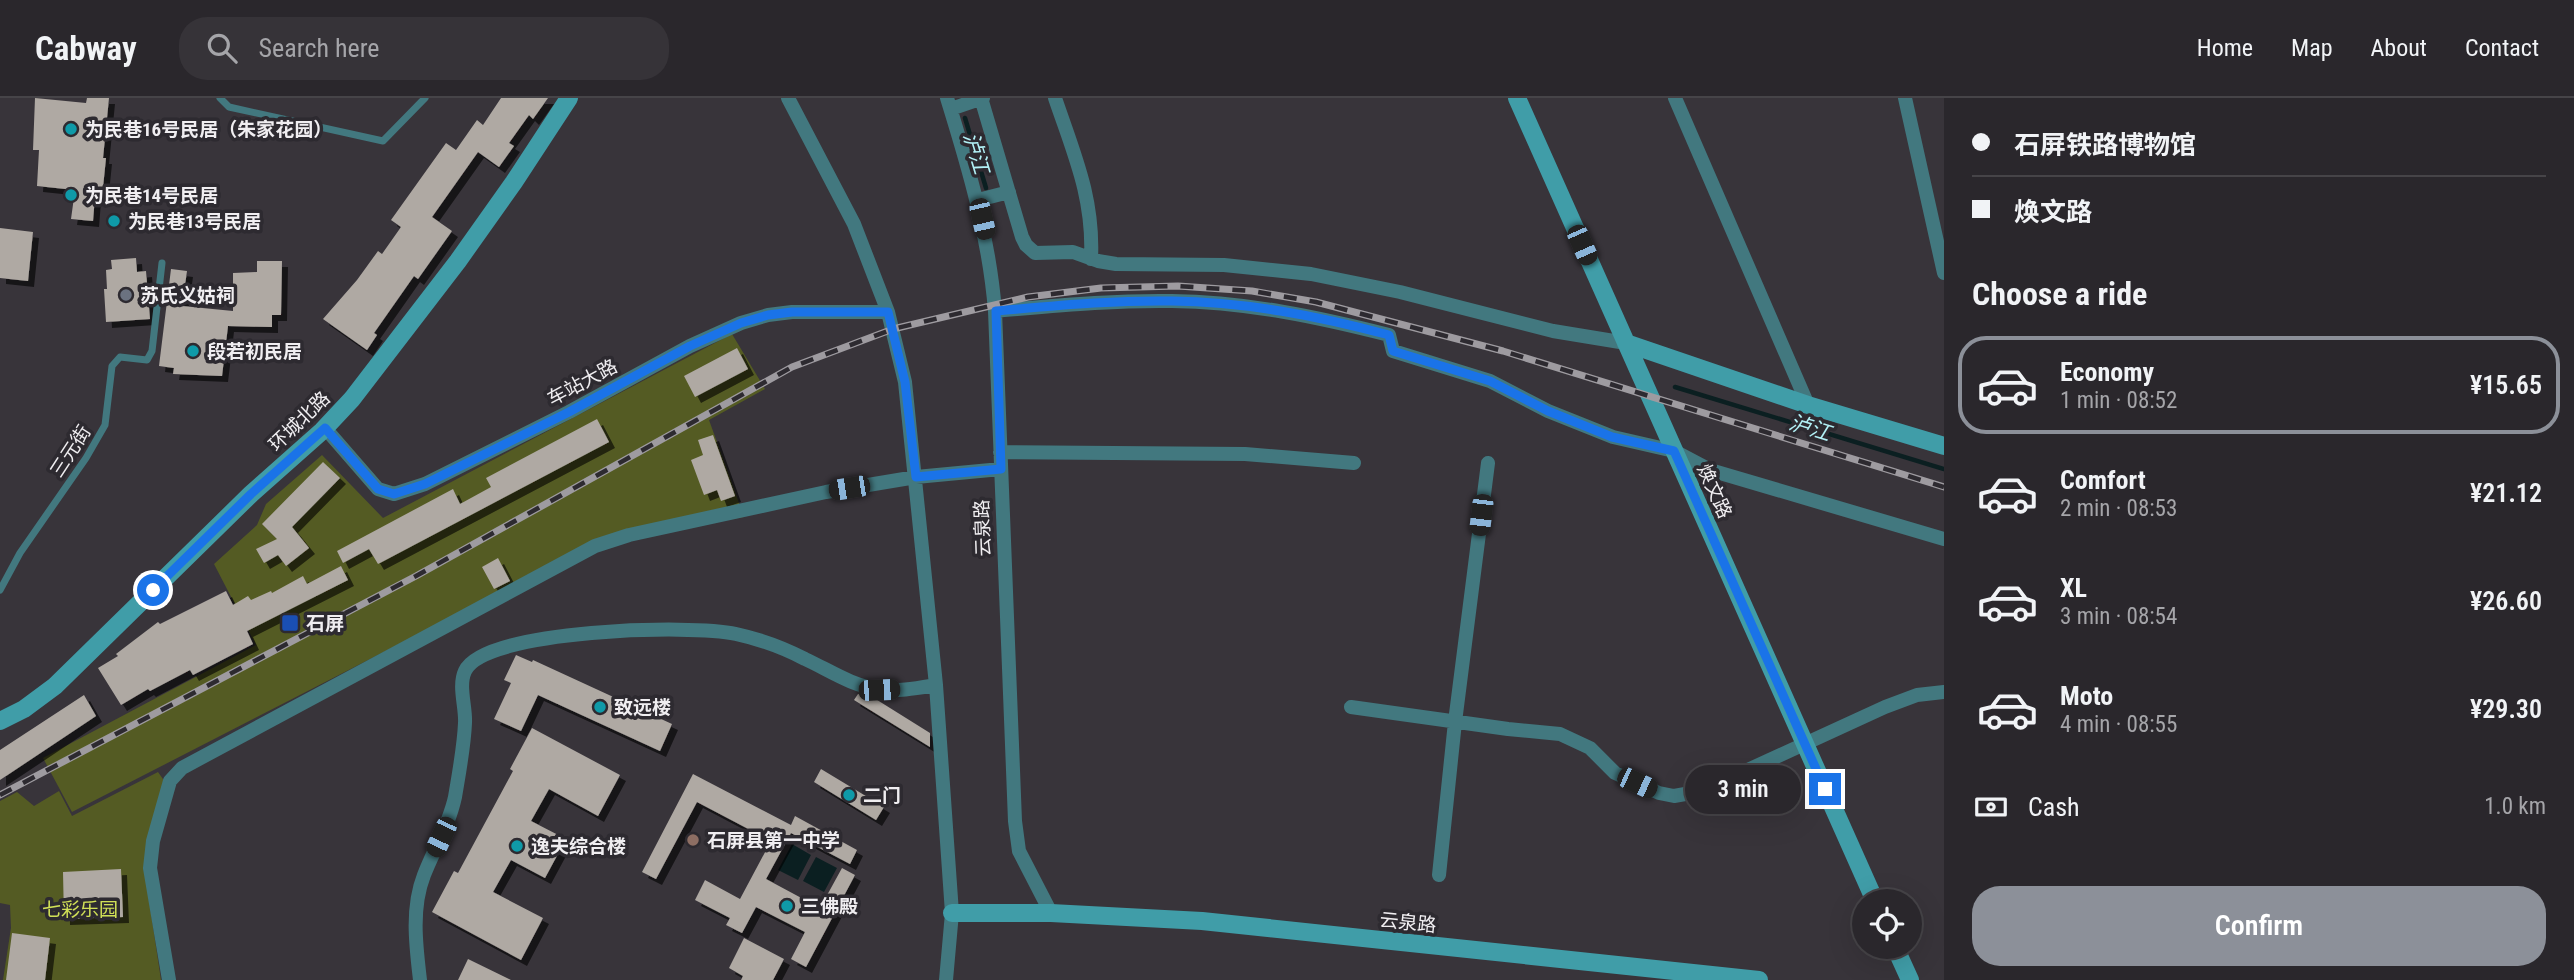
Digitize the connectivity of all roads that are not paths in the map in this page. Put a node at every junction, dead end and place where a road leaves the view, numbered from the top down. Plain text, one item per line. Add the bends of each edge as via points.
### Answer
1 (220, 98) edge
2 (425, 98) edge
3 (569, 98) edge
4 (788, 98) edge
5 (981, 98) edge
6 (1055, 98) edge
7 (1517, 98) edge
8 (1675, 98) edge
9 (1905, 98) edge
10 (949, 103) edge
11 (1009, 192) junction
12 (978, 201) junction
13 (1091, 259) junction
14 (162, 263) dead end
15 (1944, 273) edge
16 (996, 311) junction
17 (888, 312) junction
18 (1626, 344) junction
19 (1808, 405) junction
20 (325, 428) junction
21 (1944, 446) edge
22 (1674, 451) junction
23 (1000, 452) junction
24 (1354, 463) dead end
25 (1488, 463) dead end
26 (1001, 469) junction
27 (916, 477) junction
28 (1944, 539) edge
29 (0, 590) edge
30 (936, 685) junction
31 (1944, 692) edge
32 (1350, 707) dead end
33 (0, 721) edge
34 (1455, 722) junction
35 (1805, 744) junction
36 (1439, 875) dead end
37 (1870, 889) edge
38 (952, 913) junction
39 (1051, 913) junction
40 (1900, 959) edge
41 (169, 980) edge
42 (420, 980) edge
43 (946, 980) edge
44 (1750, 980) edge
45 (1910, 980) edge

1 - 2 lane via 229,107 383,141
3 - 20 street, 环城北路 via 458,261
4 - 17 street via 854,224
5 - 10 street
5 - 11 street
6 - 13 street via 1089,204
7 - 18 street, 焕文路
8 - 19 street
9 - 15 street
10 - 12 street, 云泉路
11 - 12 street
11 - 13 street via 1030,251 1073,252
12 - 16 street, 云泉路
13 - 18 street via 1311,274
14 - 29 lane, 三元街 via 152,351 147,360 120,357 112,366 105,425
16 - 22 street via 1174,301 1318,316 1389,335 1393,351 1490,381 1612,437
16 - 23 street, 云泉路
17 - 20 street, 车站大路 via 792,312 741,323 482,457 401,493 378,489
17 - 27 street via 905,382
18 - 19 street
18 - 22 street, 焕文路
19 - 21 street
20 - 33 street, 环城北路 via 55,686
22 - 28 street via 1710,470
22 - 35 street, 焕文路
23 - 24 street via 1245,454
23 - 26 street, 云泉路
25 - 34 street
26 - 27 street
26 - 39 street, 云泉路 via 1015,821 1019,851
27 - 30 street
27 - 41 street via 713,516 596,546 182,768 170,781 150,868
30 - 38 street
30 - 42 street via 879,690 760,641 733,633 696,631 562,635 508,645 474,661 463,677 465,724 454,799 422,878 415,925
31 - 35 street via 1917,695
32 - 34 street
34 - 35 street via 1560,734 1590,748 1615,773 1674,796 1702,791
34 - 36 street
35 - 37 street, 焕文路
38 - 39 street, 云泉路
38 - 43 street
39 - 44 street, 云泉路 via 1202,921
40 - 45 street

